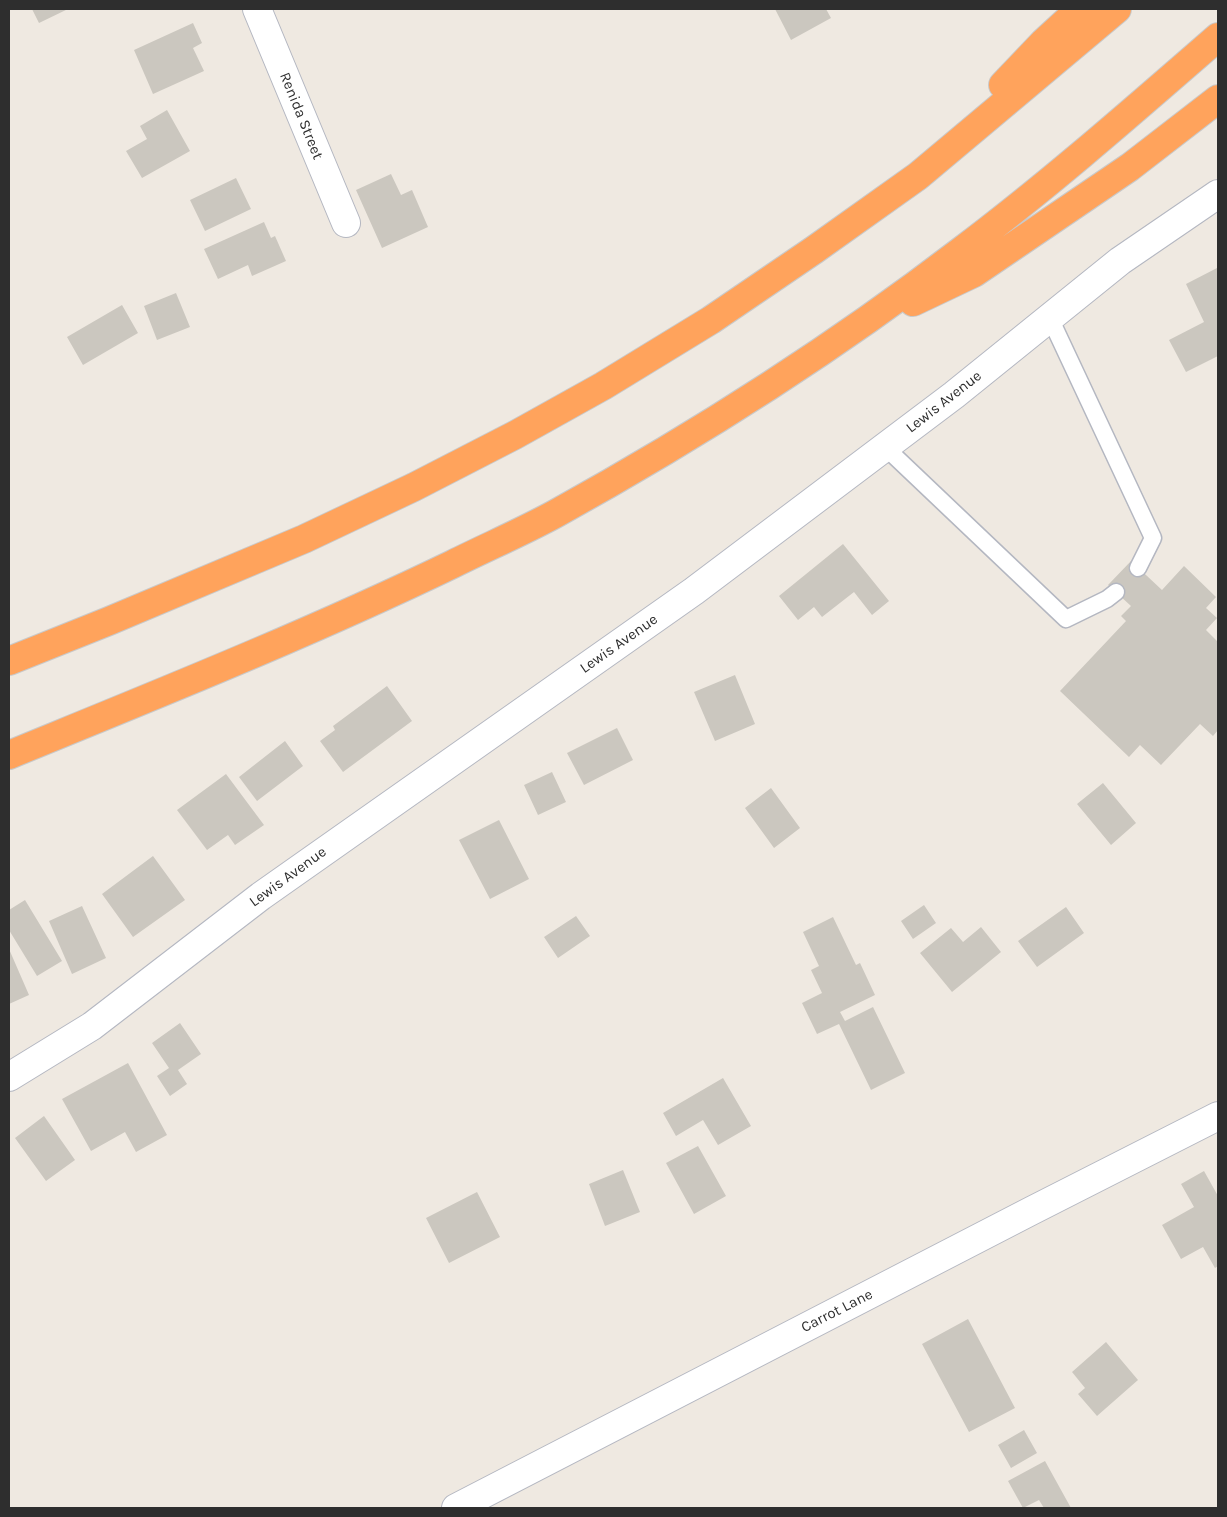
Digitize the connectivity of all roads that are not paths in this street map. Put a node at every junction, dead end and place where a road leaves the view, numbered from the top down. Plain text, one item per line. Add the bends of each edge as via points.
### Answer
1 (257, 9) edge
2 (1080, 9) edge
3 (1117, 9) edge
4 (1218, 37) edge
5 (1218, 99) edge
6 (918, 176) junction
7 (1218, 194) edge
8 (346, 223) dead end
9 (1050, 318) junction
10 (848, 333) junction
11 (886, 447) junction
12 (1138, 568) dead end
13 (1116, 592) dead end
14 (9, 661) edge
15 (9, 756) edge
16 (9, 1077) edge
17 (1218, 1116) edge
18 (456, 1508) edge

1 - 8 street, Renida Street
2 - 6 highway via 1044,42
3 - 6 highway
4 - 10 highway via 1087,151 962,251
5 - 10 highway via 1130,167 974,273
6 - 14 highway via 711,320 515,435 304,539
7 - 9 street, Lewis Avenue via 1120,262
9 - 11 street, Lewis Avenue
9 - 12 lane via 1153,538
10 - 15 highway via 732,410 552,516 380,599
11 - 13 lane via 1066,619
11 - 16 street, Lewis Avenue via 694,591 261,896 92,1026
17 - 18 street, Carrot Lane

